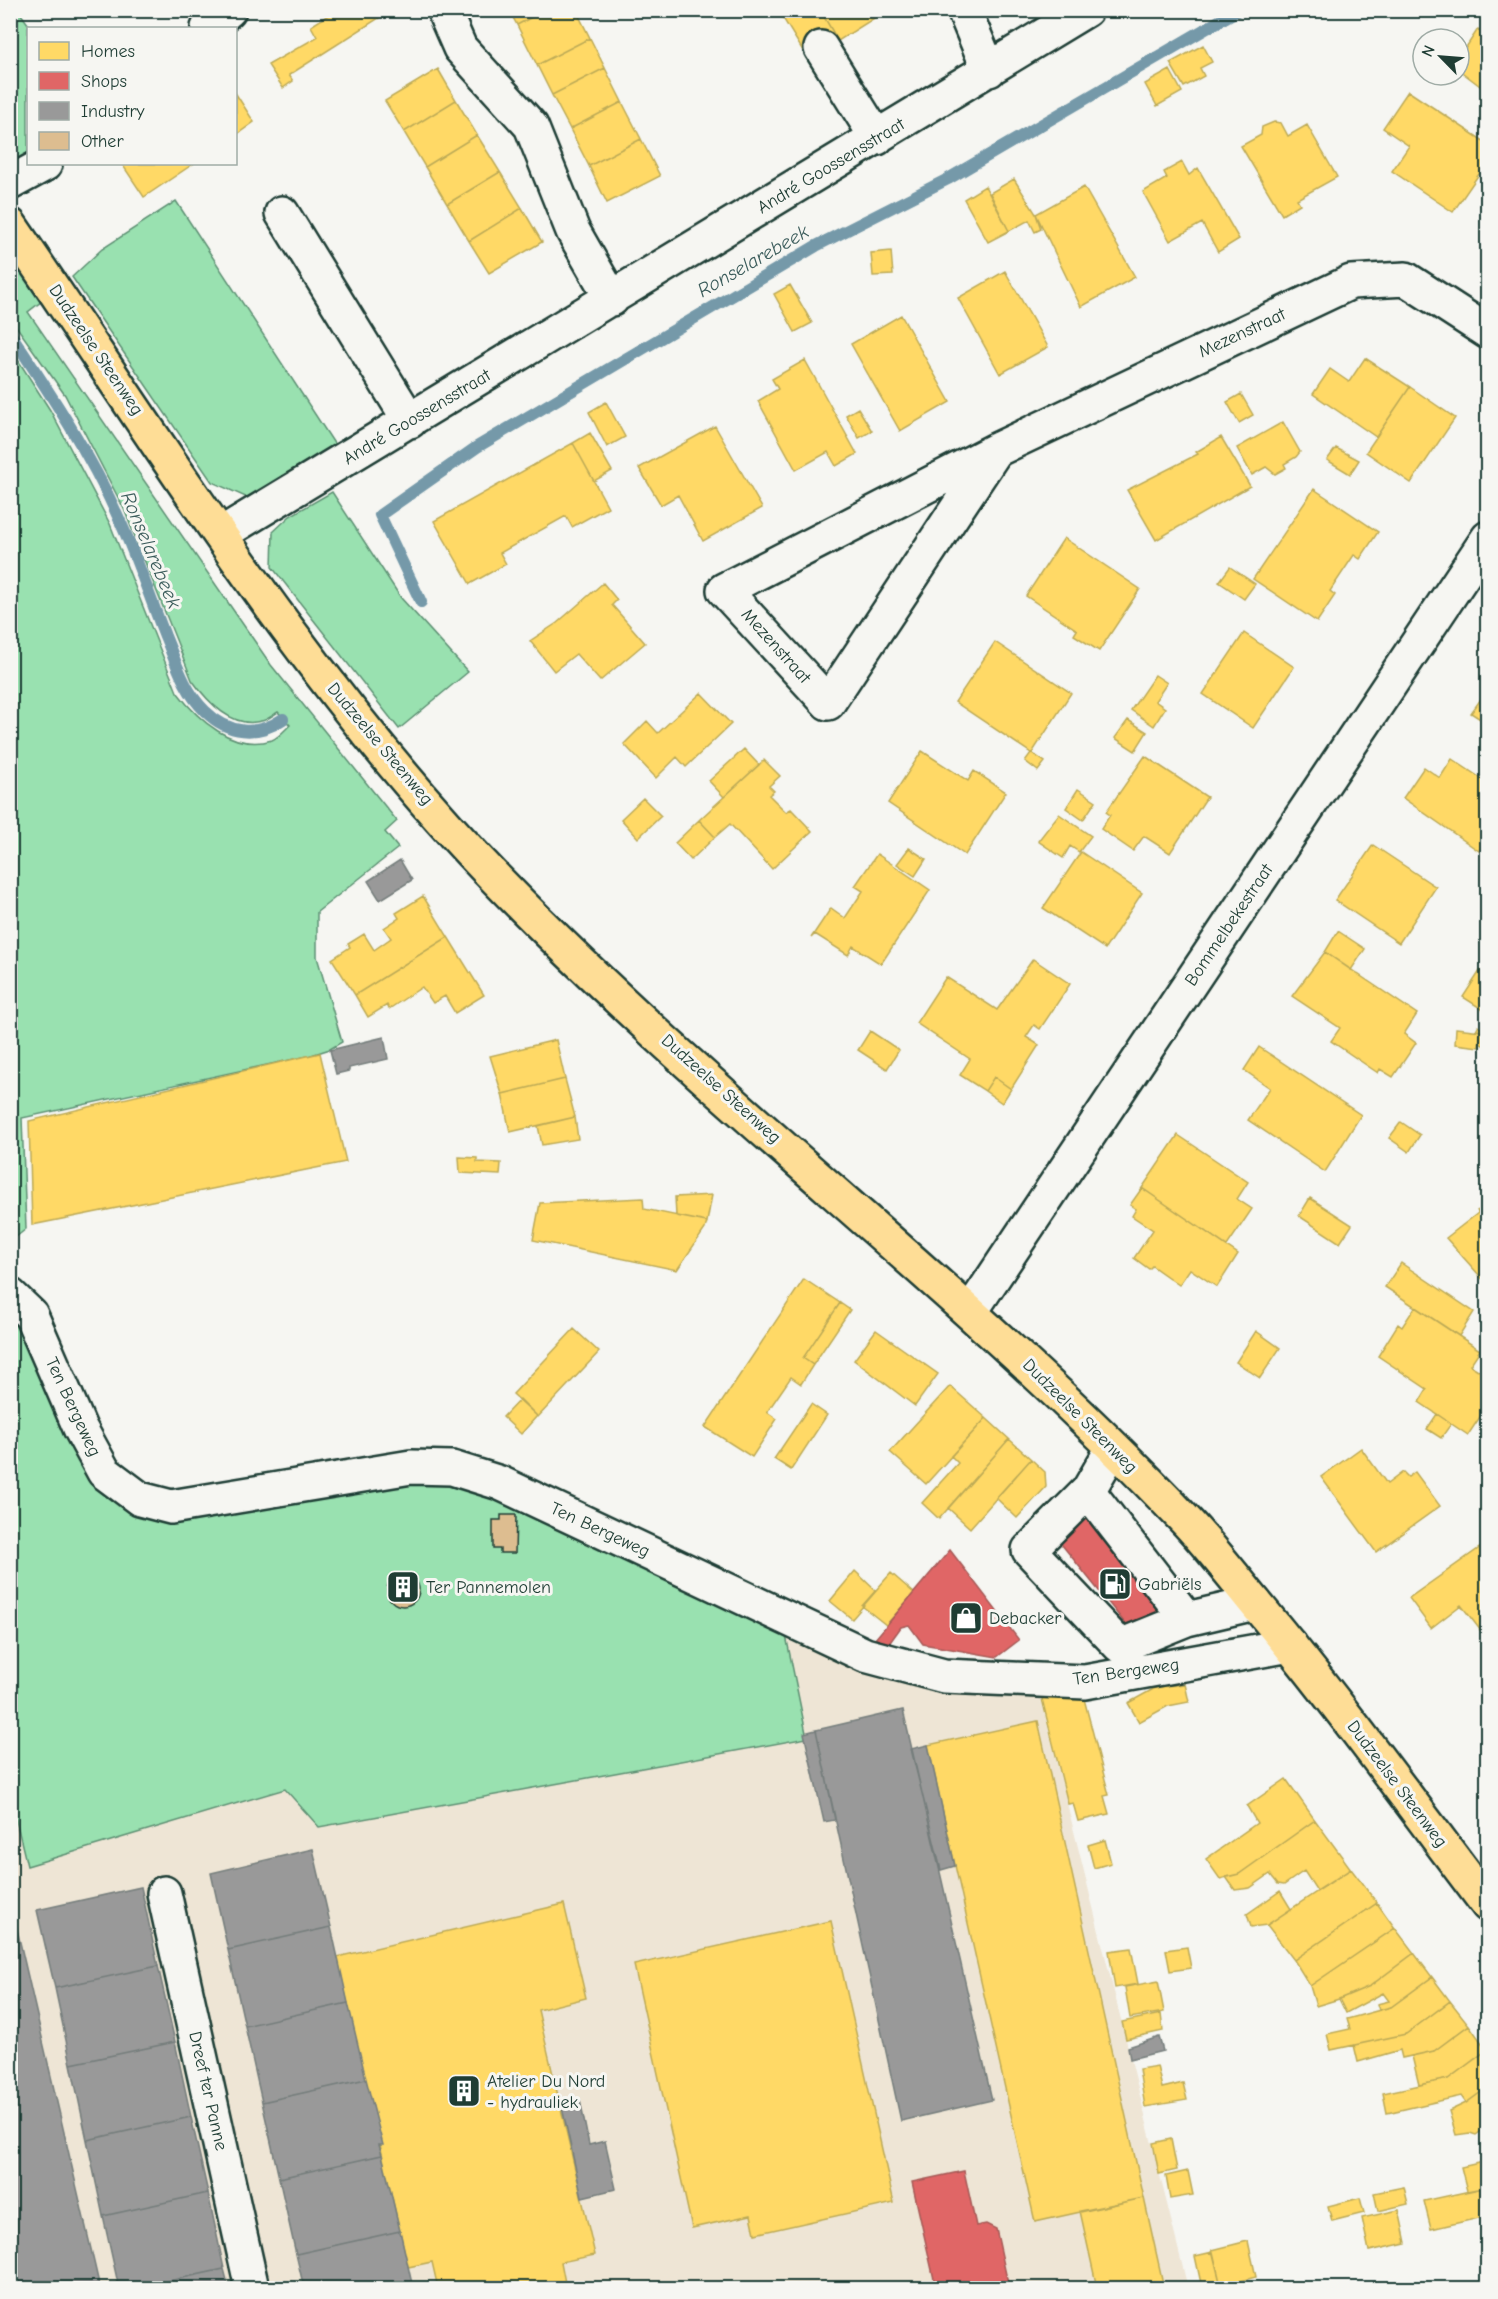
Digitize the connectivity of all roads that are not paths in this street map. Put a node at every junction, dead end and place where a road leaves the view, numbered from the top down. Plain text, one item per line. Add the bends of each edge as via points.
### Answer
1 (229, 10) edge
2 (447, 10) edge
3 (964, 10) edge
4 (1086, 10) edge
5 (209, 27) edge
6 (821, 48) dead end
7 (989, 70) junction
8 (877, 138) junction
9 (43, 165) edge
10 (10, 183) edge
11 (282, 213) dead end
12 (10, 225) edge
13 (612, 299) junction
14 (1488, 333) edge
15 (410, 421) junction
16 (996, 450) junction
17 (221, 534) junction
18 (1488, 538) edge
19 (10, 1295) edge
20 (971, 1311) junction
21 (1113, 1448) junction
22 (1088, 1491) junction
23 (1256, 1603) junction
24 (1188, 1619) junction
25 (1290, 1645) junction
26 (164, 1893) dead end
27 (1488, 1905) edge
28 (252, 2289) edge

1 - 5 street
2 - 13 street via 460,48 531,126 573,231
3 - 7 street
4 - 7 street, André Goossensstraat
6 - 8 street
7 - 8 street, André Goossensstraat
8 - 13 street, André Goossensstraat
9 - 10 street
11 - 15 street
12 - 17 main road, Dudzeelse Steenweg
13 - 15 street, André Goossensstraat
14 - 16 street, Mezenstraat via 1406,279 1351,282
15 - 17 street, André Goossensstraat
16 - 16 street, Mezenstraat via 871,515 724,590 828,704
17 - 20 main road, Dudzeelse Steenweg via 346,707 502,885 627,1005
18 - 20 street, Bommelbekestraat
19 - 25 street, Ten Bergeweg via 31,1315 80,1428 104,1472 140,1499 171,1507 411,1467 452,1468 500,1483 865,1655 944,1676 1085,1682
20 - 21 main road, Dudzeelse Steenweg
21 - 22 street
21 - 23 main road, Dudzeelse Steenweg via 1191,1527
22 - 24 street
22 - 24 street via 1029,1550 1120,1646
23 - 24 street
23 - 25 main road, Dudzeelse Steenweg
25 - 27 main road, Dudzeelse Steenweg
26 - 28 street, Dreef ter Panne

